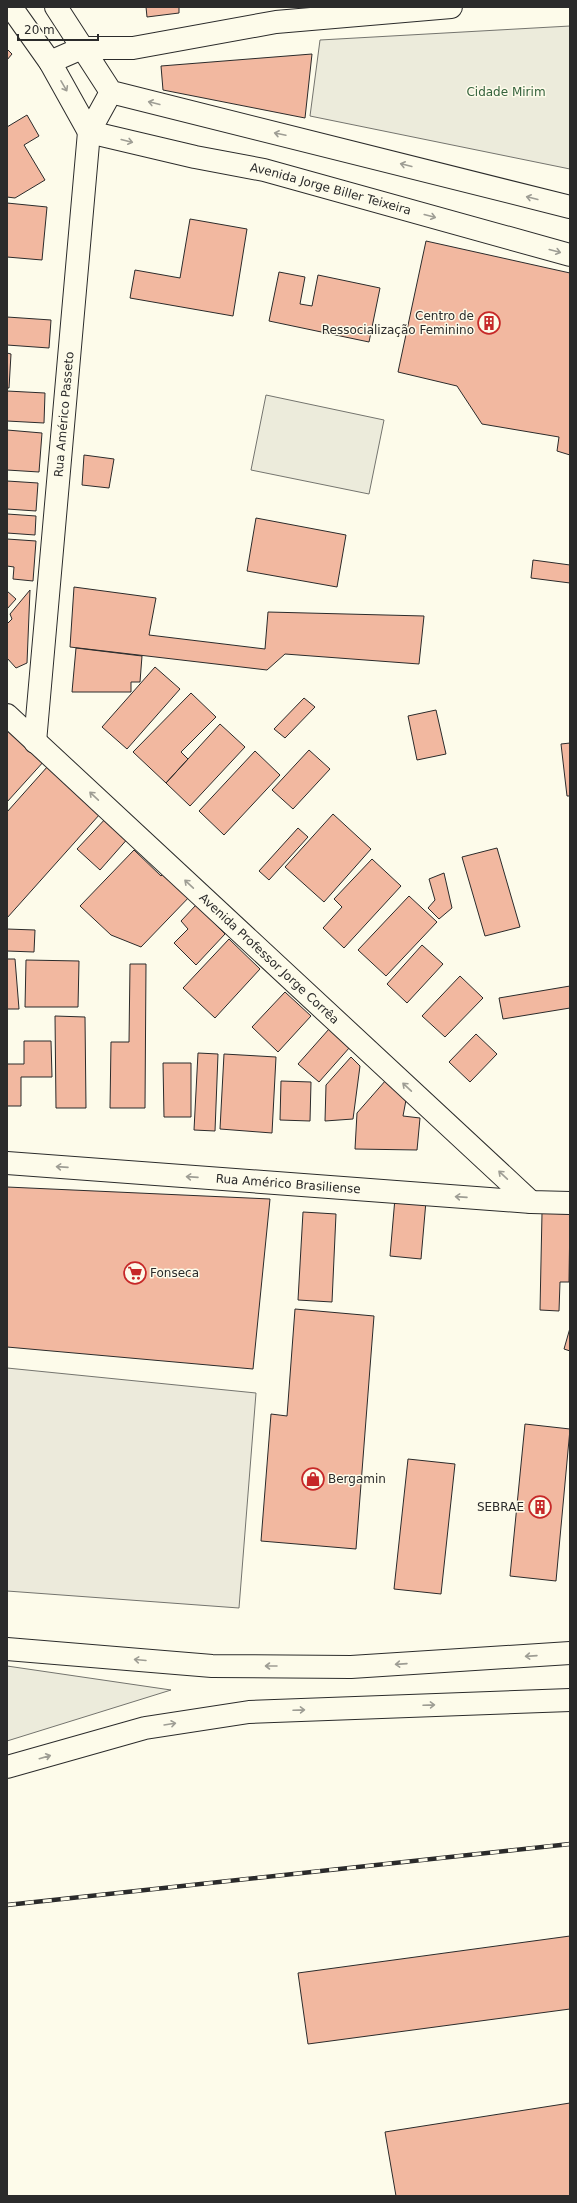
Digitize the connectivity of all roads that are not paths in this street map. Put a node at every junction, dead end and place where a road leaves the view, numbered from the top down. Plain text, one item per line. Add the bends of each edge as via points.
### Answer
1 (11, 7) edge
2 (56, 7) edge
3 (451, 7) edge
4 (82, 48) junction
5 (50, 62) junction
6 (110, 92) junction
7 (90, 132) junction
8 (570, 207) edge
9 (570, 255) edge
10 (7, 715) edge
11 (35, 742) junction
12 (7, 1163) edge
13 (531, 1202) junction
14 (570, 1203) edge
15 (7, 1649) edge
16 (570, 1653) edge
17 (570, 1700) edge
18 (7, 1767) edge

1 - 5 street
2 - 4 street
3 - 4 street via 276,22 132,48
4 - 5 street
4 - 6 street
5 -> 7 street
6 - 7 street, Rua Américo Passeto
8 -> 6 street
7 -> 9 street, Avenida Jorge Biller Teixeira via 195,157 264,170
7 - 11 street, Rua Américo Passeto
10 - 11 street, Avenida Professor Jorge Corrêa
13 -> 11 street, Avenida Professor Jorge Corrêa
13 -> 12 street, Rua Américo Brasiliense
13 - 14 street, Rua Américo Brasiliense
16 -> 15 street via 328,1667 212,1666
18 -> 17 street via 146,1728 249,1712

